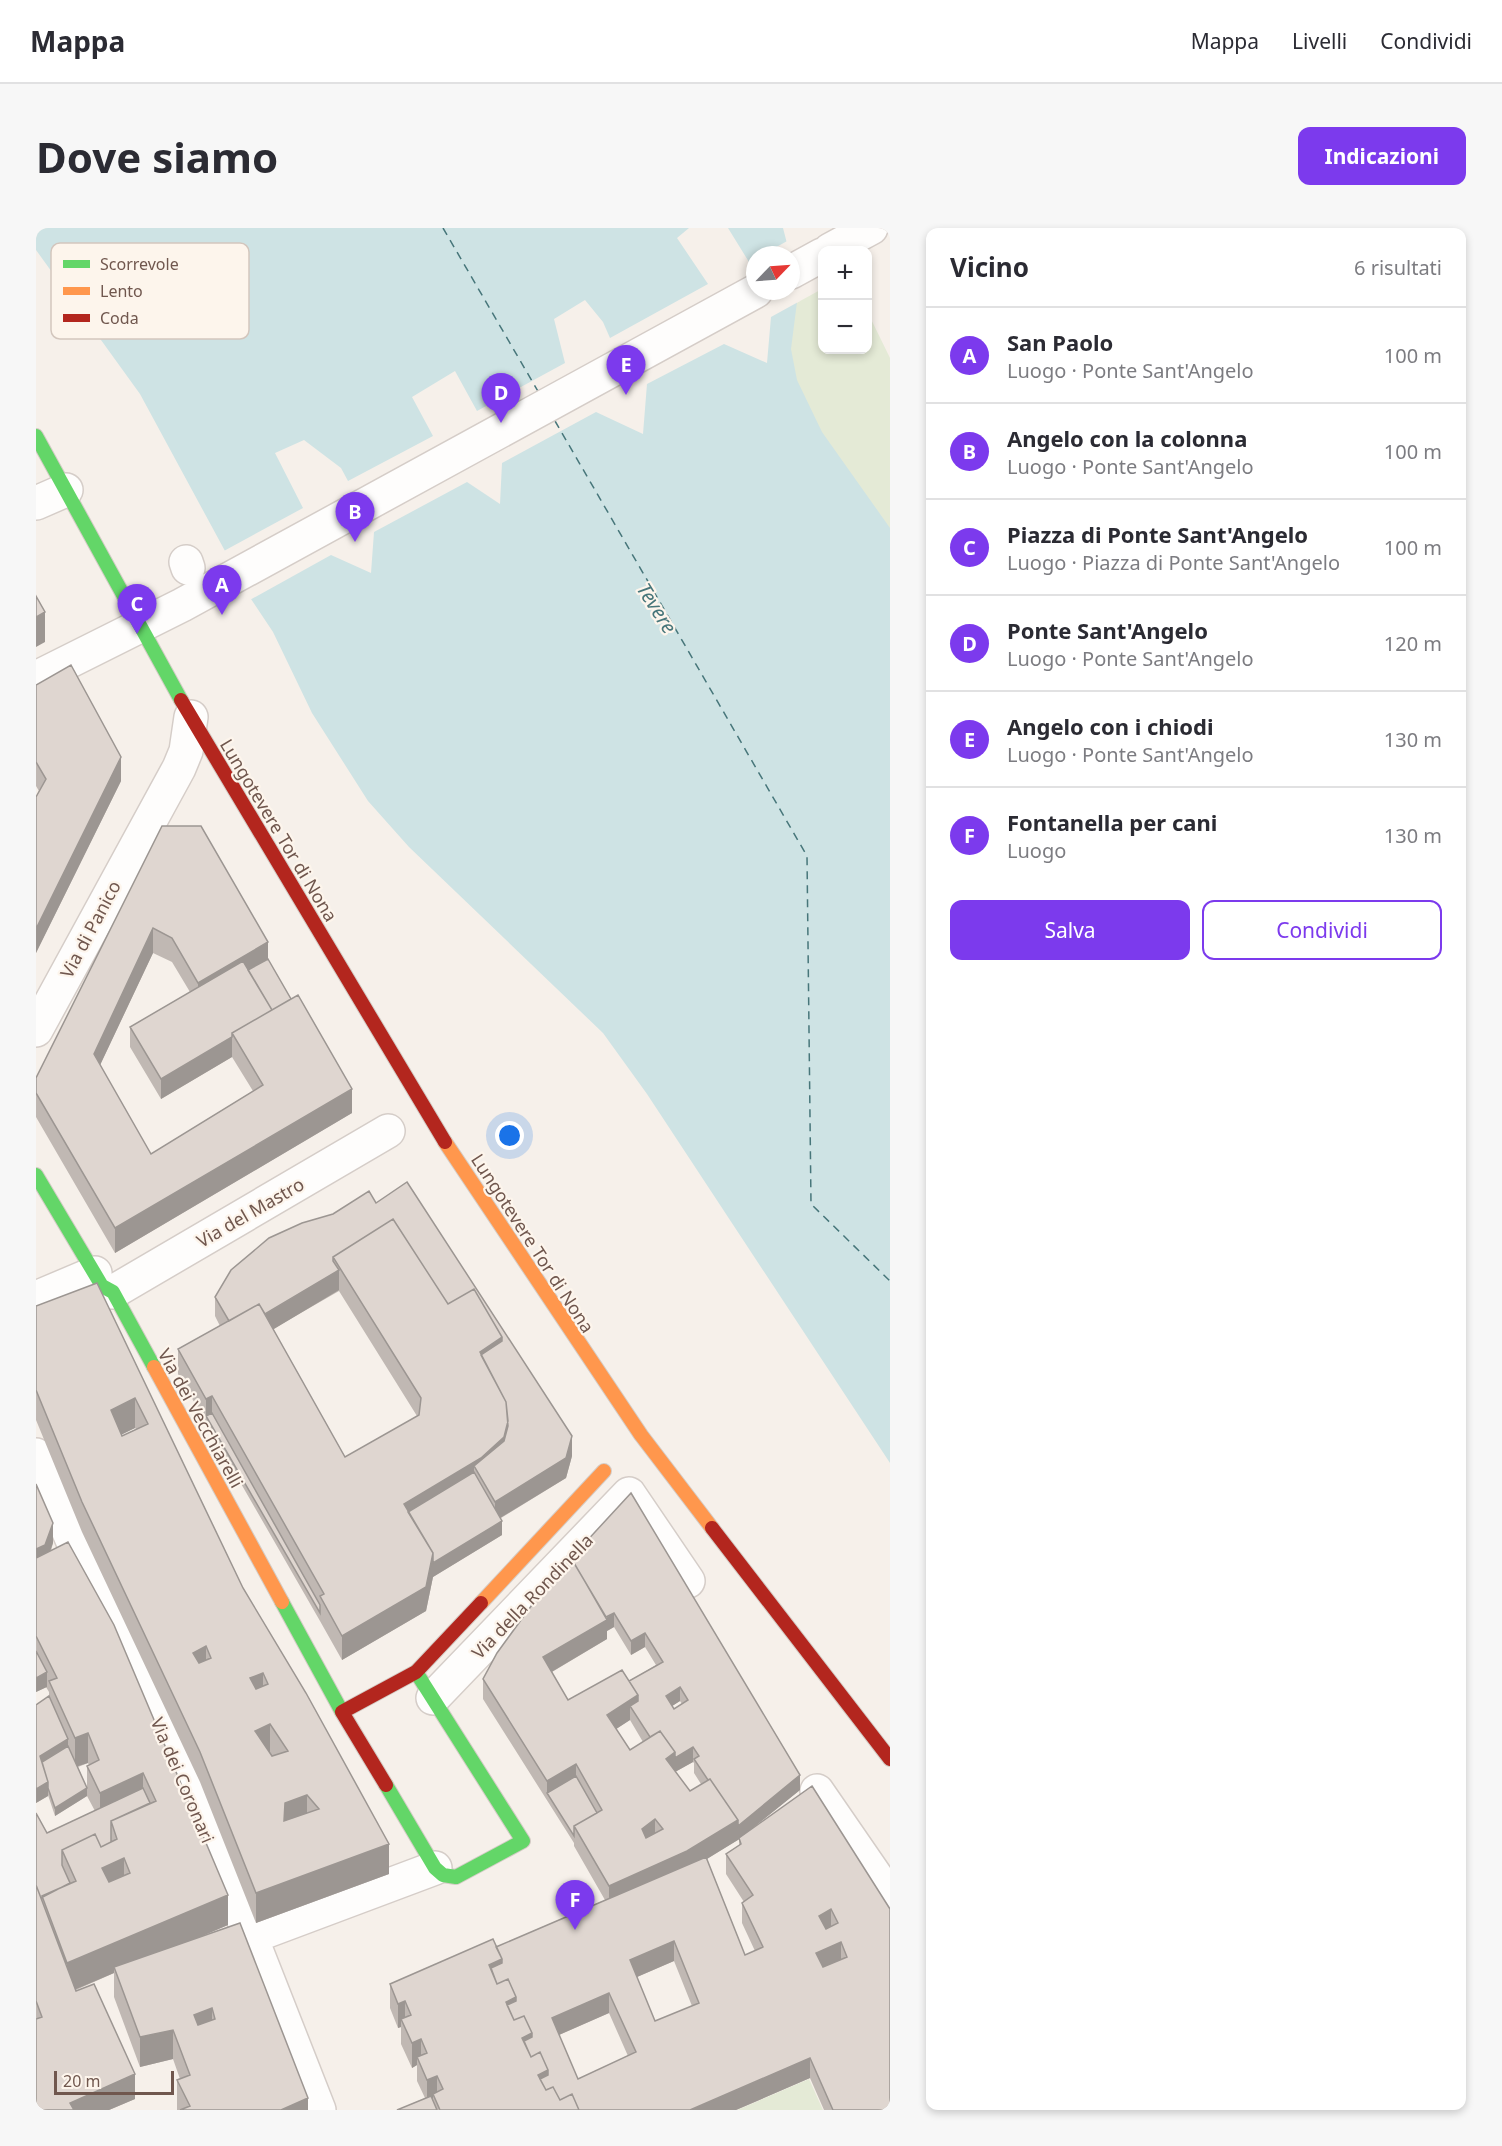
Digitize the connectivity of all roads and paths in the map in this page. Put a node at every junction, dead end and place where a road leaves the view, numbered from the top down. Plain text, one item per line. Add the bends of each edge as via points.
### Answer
1 (870, 229) edge
2 (838, 246) edge
3 (818, 257) edge
4 (800, 267) edge
5 (746, 296) edge
6 (36, 436) edge
7 (66, 490) junction
8 (36, 503) edge
9 (142, 627) junction
10 (47, 672) edge
11 (191, 717) junction
12 (36, 1030) edge
13 (388, 1131) dead end
14 (36, 1175) edge
15 (104, 1283) junction
16 (36, 1298) edge
17 (36, 1455) edge
18 (604, 1471) dead end
19 (688, 1581) dead end
20 (425, 1685) junction
21 (342, 1712) junction
22 (890, 1759) edge
23 (817, 1791) edge
24 (435, 1868) junction
25 (890, 1897) edge
26 (251, 1937) junction
27 (319, 2110) edge

1 - 2 street
3 - 4 street
5 - 9 street via 194,574
6 - 7 main road, Lungotevere Tor di Nona
7 - 8 street
7 - 9 main road, Lungotevere Tor di Nona
9 - 10 street
9 - 11 main road, Lungotevere Tor di Nona
11 - 12 street, Via di Panico via 183,760
11 - 22 main road, Lungotevere Tor di Nona via 423,1108 545,1295 641,1435
13 - 15 street, Via del Mastro
14 - 15 main road, Via dei Vecchiarelli
15 - 16 street, Via del Mastro
15 - 21 main road, Via dei Vecchiarelli
17 - 26 street, Via dei Coronari via 67,1565 152,1706
18 - 20 main road, Via della Rondinella via 444,1643
19 - 20 street, Via della Rondinella via 629,1494
20 - 21 main road, Via della Rondinella
20 - 24 main road via 523,1841 456,1877 443,1875
21 - 24 main road, Via dei Vecchiarelli
23 - 25 street
24 - 26 street
26 - 27 street, Via dei Coronari

